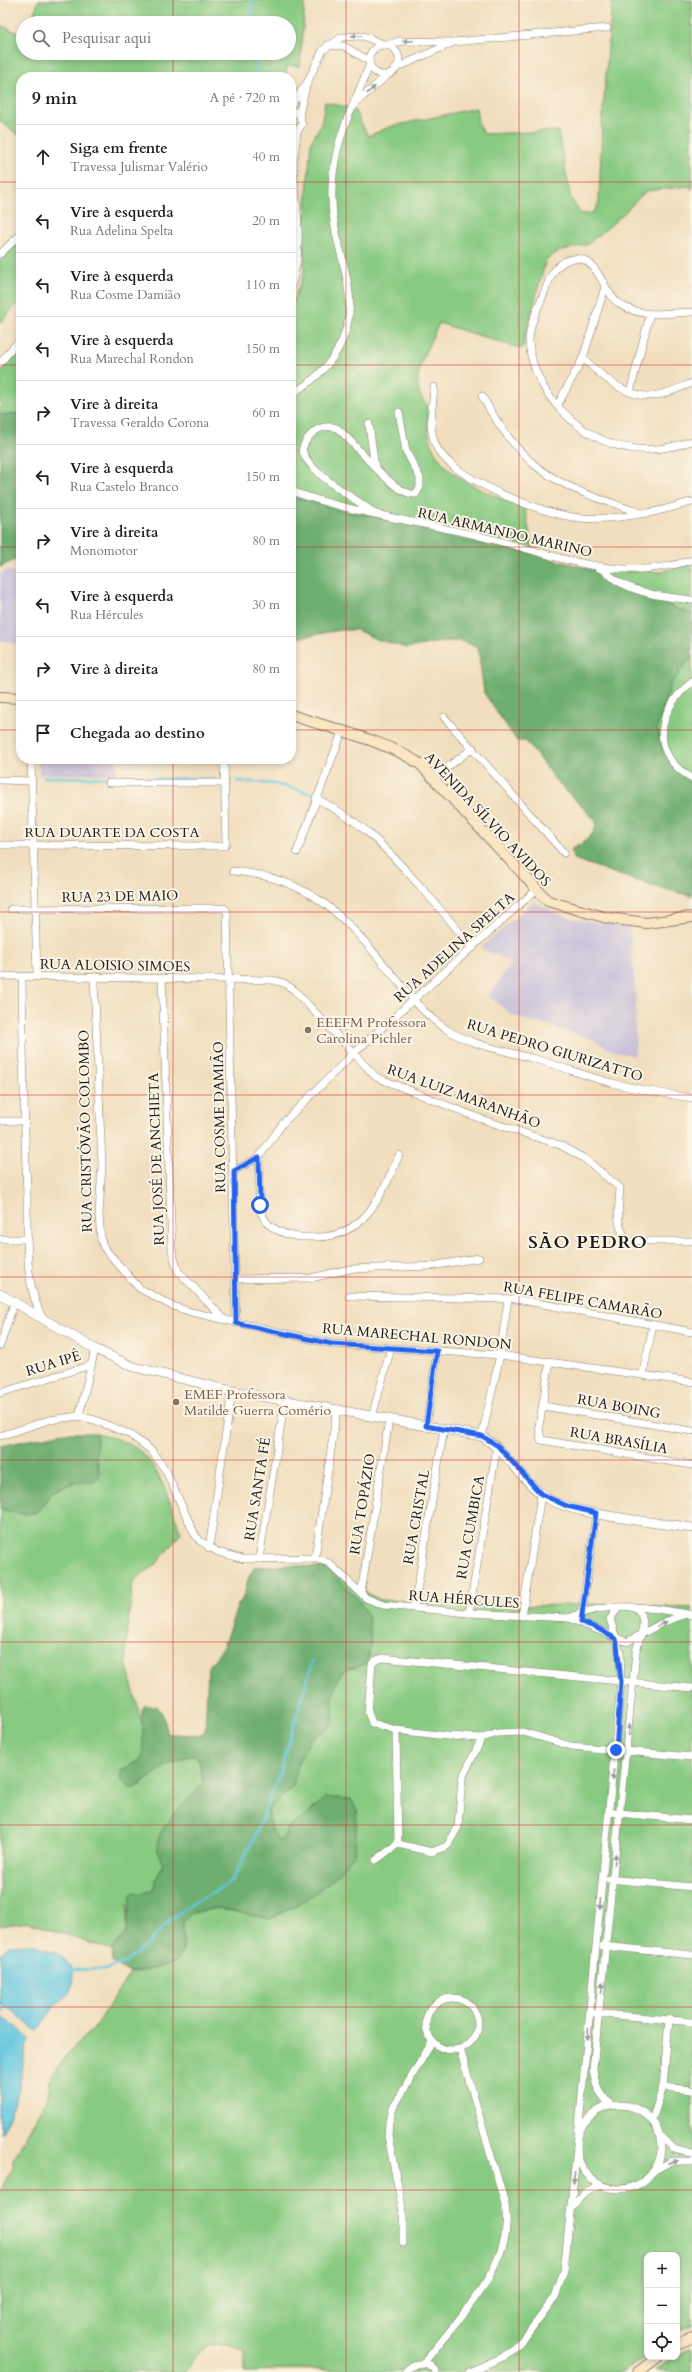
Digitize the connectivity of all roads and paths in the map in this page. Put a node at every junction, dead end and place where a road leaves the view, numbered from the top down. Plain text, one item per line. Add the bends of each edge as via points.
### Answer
1 (607, 28) dead end
2 (425, 41) junction
3 (454, 42) junction
4 (328, 45) junction
5 (386, 45) junction
6 (428, 54) junction
7 (370, 63) junction
8 (396, 68) junction
9 (389, 74) junction
10 (307, 83) junction
11 (296, 98) edge
12 (353, 105) junction
13 (296, 112) edge
14 (299, 114) junction
15 (296, 131) edge
16 (296, 224) edge
17 (16, 239) edge
18 (0, 254) edge
19 (296, 262) edge
20 (605, 288) junction
21 (692, 312) edge
22 (650, 314) junction
23 (16, 344) edge
24 (583, 358) junction
25 (0, 363) edge
26 (692, 383) edge
27 (434, 387) dead end
28 (296, 390) edge
29 (630, 392) junction
30 (482, 396) dead end
31 (557, 406) junction
32 (399, 412) dead end
33 (369, 424) dead end
34 (692, 441) edge
35 (375, 468) junction
36 (296, 492) edge
37 (692, 502) edge
38 (646, 513) junction
39 (378, 516) junction
40 (692, 560) edge
41 (593, 567) junction
42 (692, 600) edge
43 (692, 682) edge
44 (0, 698) edge
45 (16, 698) edge
46 (296, 717) edge
47 (444, 717) dead end
48 (342, 732) junction
49 (473, 748) junction
50 (31, 764) edge
51 (224, 764) edge
52 (433, 778) junction
53 (692, 778) edge
54 (0, 780) edge
55 (32, 781) junction
56 (109, 783) dead end
57 (225, 783) junction
58 (316, 798) junction
59 (0, 845) edge
60 (35, 845) junction
61 (297, 852) dead end
62 (564, 853) dead end
63 (233, 871) dead end
64 (536, 890) junction
65 (11, 909) dead end
66 (36, 910) junction
67 (228, 911) joint
68 (692, 917) edge
69 (473, 948) junction
70 (0, 976) edge
71 (22, 977) junction
72 (37, 977) junction
73 (94, 977) junction
74 (162, 978) junction
75 (229, 979) junction
76 (414, 1000) junction
77 (354, 1053) junction
78 (692, 1098) edge
79 (0, 1121) edge
80 (24, 1121) junction
81 (399, 1155) dead end
82 (259, 1157) junction
83 (234, 1171) junction
84 (0, 1239) edge
85 (28, 1239) junction
86 (692, 1241) edge
87 (479, 1258) dead end
88 (236, 1279) junction
89 (0, 1294) edge
90 (349, 1296) dead end
91 (508, 1299) junction
92 (14, 1303) junction
93 (44, 1319) junction
94 (224, 1319) junction
95 (236, 1323) junction
96 (653, 1325) junction
97 (692, 1332) edge
98 (0, 1346) edge
99 (391, 1348) junction
100 (95, 1349) junction
101 (437, 1351) junction
102 (500, 1355) junction
103 (550, 1361) junction
104 (91, 1365) junction
105 (643, 1373) junction
106 (692, 1382) edge
107 (232, 1391) junction
108 (0, 1393) edge
109 (285, 1400) junction
110 (542, 1406) junction
111 (337, 1409) junction
112 (79, 1416) junction
113 (372, 1417) junction
114 (389, 1420) junction
115 (426, 1426) junction
116 (444, 1429) junction
117 (692, 1431) edge
118 (0, 1436) edge
119 (482, 1436) junction
120 (498, 1446) junction
121 (692, 1465) edge
122 (541, 1494) junction
123 (596, 1513) junction
124 (692, 1528) edge
125 (209, 1548) junction
126 (315, 1558) junction
127 (259, 1559) junction
128 (361, 1593) junction
129 (619, 1607) junction
130 (414, 1608) junction
131 (636, 1608) junction
132 (583, 1611) junction
133 (469, 1613) junction
134 (689, 1615) edge
135 (522, 1616) junction
136 (569, 1618) junction
137 (581, 1622) junction
138 (640, 1637) junction
139 (616, 1639) junction
140 (621, 1682) junction
141 (633, 1683) junction
142 (692, 1688) edge
143 (396, 1730) junction
144 (482, 1738) junction
145 (616, 1750) junction
146 (627, 1751) junction
147 (692, 1757) edge
148 (609, 1812) junction
149 (620, 1813) junction
150 (692, 1820) edge
151 (398, 1844) junction
152 (376, 1860) dead end
153 (603, 1878) junction
154 (613, 1879) junction
155 (692, 1887) edge
156 (596, 1946) junction
157 (606, 1947) junction
158 (692, 1955) edge
159 (590, 2013) junction
160 (599, 2014) junction
161 (669, 2020) junction
162 (692, 2022) edge
163 (432, 2042) junction
164 (460, 2049) junction
165 (663, 2087) junction
166 (692, 2090) edge
167 (610, 2105) junction
168 (652, 2120) junction
169 (578, 2136) junction
170 (660, 2136) junction
171 (577, 2147) junction
172 (692, 2154) edge
173 (692, 2161) edge
174 (655, 2170) junction
175 (600, 2185) junction
176 (570, 2209) junction
177 (403, 2243) dead end
178 (692, 2338) edge
179 (680, 2343) edge
180 (654, 2360) edge
181 (424, 2363) junction
182 (405, 2372) edge
183 (436, 2372) edge
184 (469, 2372) edge
185 (638, 2372) edge

1 - 3 street
2 - 3 street
2 -> 5 street via 401,41
2 - 6 street
3 - 6 street
5 -> 4 street via 363,36 342,37
4 - 7 street via 344,46
4 - 10 street
5 - 7 street via 375,48 370,54
5 - 8 street via 395,49 399,58
6 - 8 street
7 - 9 street via 375,71
7 - 12 street
8 - 9 street
12 -> 9 street
10 - 11 street
10 - 14 street
12 - 28 street via 335,158 332,198 337,241 351,295 348,325 331,360 320,373
13 - 14 street
14 - 15 street via 302,124
16 - 19 street
17 - 18 street
20 - 22 street via 621,306
20 - 24 street
20 - 31 street via 599,271 593,266 575,259 563,263 551,276 533,319 529,342 532,358 548,395
21 - 22 street
22 - 29 street
23 - 25 street
24 - 29 street via 616,385
24 - 31 street
26 - 29 street via 649,396
27 - 38 street via 432,427 435,444 454,467 465,475 487,488 560,516 600,518
30 - 38 street via 503,431 543,474 579,493
31 - 34 street via 575,425 592,437 618,445 655,450 670,449
32 - 35 street via 406,451 420,478 418,492 411,495 403,492
33 - 35 street
35 - 39 street via 345,434 331,427 314,431 302,450 312,467
36 - 39 street, RUA ARMANDO MARINO
37 - 38 street
39 - 41 street, RUA ARMANDO MARINO via 480,536
40 - 41 street, RUA ARMANDO MARINO via 662,567
41 - 42 street via 604,569 618,582 648,594
43 - 53 street via 673,703 662,728 666,756 676,768
44 - 45 main road
46 - 48 main road, AVENIDA SÍLVIO AVIDOS
47 - 49 street
48 - 52 main road, AVENIDA SÍLVIO AVIDOS via 405,755 420,764
48 - 58 street
49 - 52 street
49 - 62 street
50 - 55 street
51 - 57 street
52 - 64 main road, AVENIDA SÍLVIO AVIDOS
54 - 55 street
55 - 60 street
56 - 57 street
57 - 60 street, RUA DUARTE DA COSTA via 224,846
58 - 61 street
58 - 69 street via 371,835 432,899
59 - 60 street, RUA DUARTE DA COSTA
60 - 66 street
63 - 76 street, RUA PEDRO GIURIZATTO via 257,873 286,882 324,901 371,948
64 - 68 main road, AVENIDA SÍLVIO AVIDOS via 548,901 559,906 607,918 647,923
64 - 69 street, RUA ADELINA SPELTA
65 - 66 street, RUA 23 DE MAIO
66 - 67 street, RUA 23 DE MAIO via 224,908
66 - 72 street
67 - 75 street, RUA COSME DAMIÃO
69 - 76 street, RUA ADELINA SPELTA
70 - 71 street, RUA ALOISIO SIMOES
71 - 72 street, RUA ALOISIO SIMOES
71 - 80 street
72 - 73 street, RUA ALOISIO SIMOES
73 - 74 street, RUA ALOISIO SIMOES
73 - 94 street, RUA CRISTÓVÃO COLOMBO via 102,1164 99,1215 104,1248 139,1288 170,1305
74 - 75 street, RUA ALOISIO SIMOES
74 - 94 street, RUA JOSÉ DE ANCHIETA via 172,1256 185,1280
75 - 77 street, RUA LUIZ MARANHÃO via 272,980 287,985
75 - 83 street, RUA COSME DAMIÃO
76 - 77 street, RUA ADELINA SPELTA
76 - 78 street, RUA PEDRO GIURIZATTO via 446,1030 488,1046 611,1083
77 - 82 street, RUA ADELINA SPELTA via 283,1123
77 - 86 street, RUA LUIZ MARANHÃO via 367,1070 382,1081 481,1119 560,1145 585,1159 620,1188 618,1223 621,1233 629,1241
79 - 80 street
80 - 85 street
81 - 82 street via 368,1215 342,1233 323,1238 296,1237 282,1233 264,1219 260,1205
82 - 83 street, RUA ADELINA SPELTA
83 - 88 street, RUA COSME DAMIÃO
84 - 85 street
85 - 93 street via 32,1293
87 - 88 street via 431,1266 350,1269 311,1278
88 - 95 street, RUA COSME DAMIÃO
89 - 92 street
90 - 91 street, RUA FELIPE CAMARÃO
91 - 96 street, RUA FELIPE CAMARÃO
91 - 102 street
92 - 93 street
92 - 98 street
93 - 100 street
94 - 95 street, RUA CRISTÓVÃO COLOMBO
95 - 99 street, RUA MARECHAL RONDON via 332,1344
96 - 97 street, RUA FELIPE CAMARÃO
96 - 105 street
99 - 101 street, RUA MARECHAL RONDON
99 - 113 street
100 - 104 street, RUA IPÊ
100 - 107 street via 134,1367
101 - 102 street, RUA MARECHAL RONDON
101 - 115 street
102 - 103 street, RUA MARECHAL RONDON
102 - 119 street
103 - 105 street, RUA MARECHAL RONDON
103 - 110 street
104 - 108 street, RUA IPÊ
104 - 112 street, RUA IPÊ
105 - 106 street, RUA MARECHAL RONDON
107 - 109 street
107 - 125 street
109 - 111 street
109 - 127 street, RUA SANTA FÉ
110 - 117 street, RUA BOING
110 - 121 street, RUA BRASÍLIA via 539,1426 541,1440
111 - 113 street
111 - 126 street
112 - 118 street via 34,1424
112 - 125 street via 129,1434 151,1450 166,1471 189,1525 200,1541
113 - 114 street
114 - 115 street
114 - 128 street, RUA TOPÁZIO
115 - 116 street
116 - 119 street
116 - 130 street, RUA CRISTAL
119 - 120 street
120 - 122 street
120 - 133 street, RUA CUMBICA
122 - 123 street via 567,1506
122 - 135 street
123 - 124 street
123 - 132 street
125 - 127 street via 231,1556
126 - 127 street
126 - 128 street, RUA HÉRCULES via 329,1563 340,1571
128 - 130 street, RUA HÉRCULES via 383,1605
129 - 131 street, RUA HÉRCULES
129 - 132 street, RUA HÉRCULES via 600,1607
129 - 139 street via 610,1619
130 - 133 street, RUA HÉRCULES
131 - 134 street, RUA HÉRCULES via 658,1608
131 - 138 street via 644,1619
132 - 136 street, RUA HÉRCULES
132 - 137 street
133 - 135 street, RUA HÉRCULES
138 -> 134 street, RUA HÉRCULES via 662,1623
135 - 136 street, RUA HÉRCULES
136 - 137 street, RUA HÉRCULES
137 - 139 street, RUA HÉRCULES
138 - 139 street, RUA HÉRCULES via 627,1642
138 - 141 street
139 - 140 street via 620,1652
140 - 141 street
140 - 143 street via 379,1658 372,1664 369,1716 376,1725
140 - 145 street
141 - 142 street
146 -> 141 street
143 - 144 street
143 - 151 street
144 - 145 street via 498,1733 523,1732 565,1745
144 - 151 street via 462,1778 458,1827 452,1841 441,1850 432,1852
145 - 146 street
145 -> 148 street
146 - 147 street
146 - 149 street
148 - 149 street
148 - 153 street
149 - 150 street
154 -> 149 street
151 - 152 street
153 - 154 street
153 -> 156 street
154 - 155 street
154 - 157 street
156 - 157 street
156 - 159 street
157 - 158 street
160 -> 157 street
159 - 160 street
159 -> 169 street
160 - 161 street
160 - 167 street via 593,2069 594,2083 600,2096
161 - 162 street
161 - 165 street
163 - 164 street via 443,2049
163 - 164 street via 426,2030 428,2013 440,2001 457,1998 472,2007 478,2022 474,2039
163 - 177 street via 393,2108 388,2122 388,2136 403,2212
164 - 181 street via 505,2204 506,2226 501,2251 480,2290
165 - 166 street
165 - 168 street
167 - 168 street via 634,2107
167 - 169 street via 590,2116
168 - 170 street
169 - 171 street
170 - 172 street via 674,2149
170 - 174 street via 662,2153
171 - 175 street via 583,2169
171 -> 176 street
174 -> 173 street via 672,2161
174 - 175 street via 640,2184 630,2188
175 - 176 street via 584,2193
176 - 184 street via 561,2284 547,2310 526,2336 503,2357
178 - 179 main road
180 - 185 main road
181 - 182 street via 416,2364
181 - 183 street

